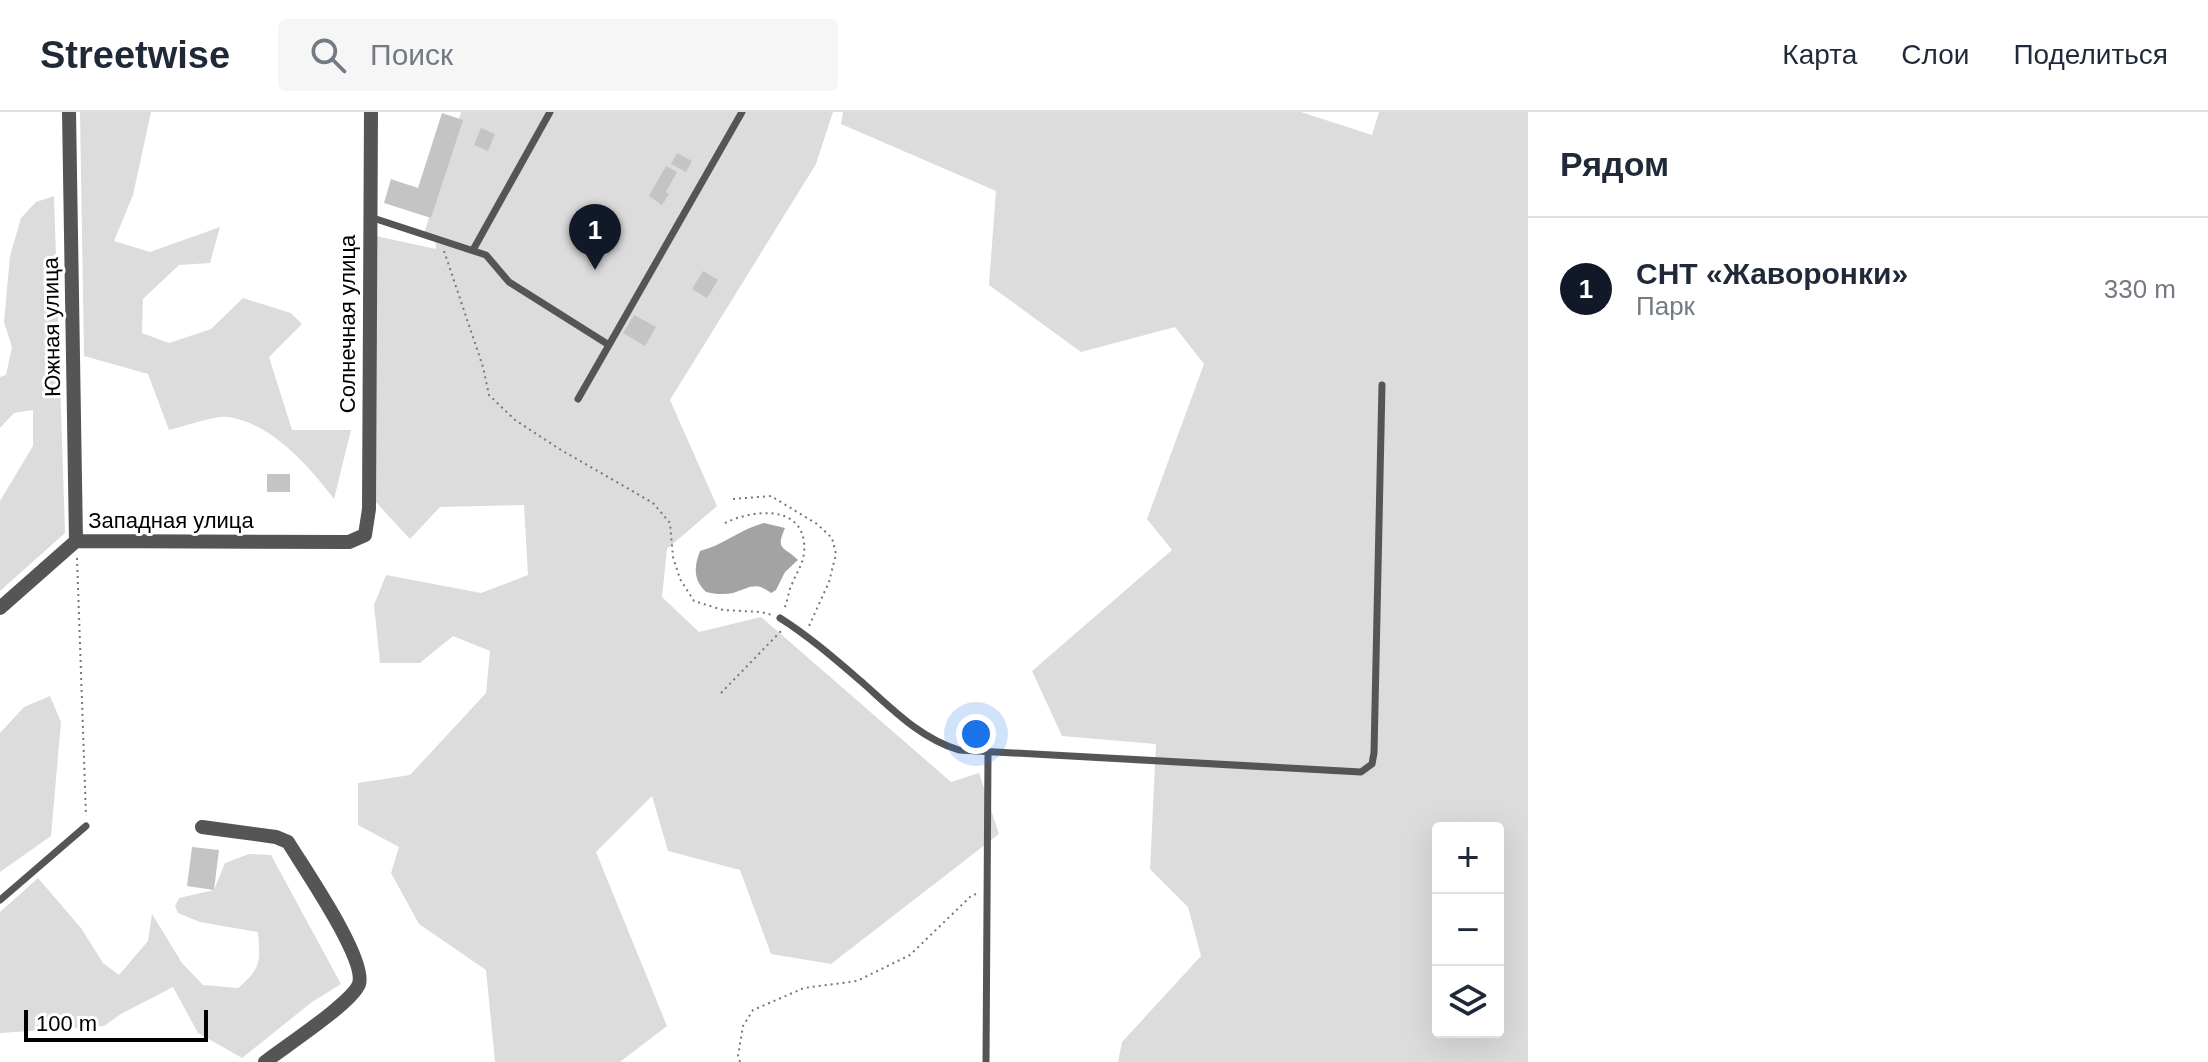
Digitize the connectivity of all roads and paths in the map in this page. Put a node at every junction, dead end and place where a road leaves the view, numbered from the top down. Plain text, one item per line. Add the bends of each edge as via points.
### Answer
1 (69, 112) edge
2 (371, 112) edge
3 (550, 112) edge
4 (742, 112) edge
5 (370, 217) junction
6 (439, 238) junction
7 (473, 250) junction
8 (609, 345) junction
9 (1382, 385) dead end
10 (578, 399) dead end
11 (733, 499) dead end
12 (725, 523) dead end
13 (365, 535) joint
14 (76, 541) junction
15 (0, 608) edge
16 (780, 618) junction
17 (788, 623) junction
18 (806, 635) junction
19 (721, 693) dead end
20 (988, 753) junction
21 (86, 826) joint
22 (202, 827) dead end
23 (986, 890) junction
24 (0, 900) edge
25 (265, 1062) edge
26 (740, 1062) edge
27 (986, 1062) edge

1 - 14 street, Южная улица
2 - 5 street, Солнечная улица
3 - 7 lane
4 - 8 lane
5 - 6 lane
5 - 13 street, Солнечная улица
6 - 7 lane
6 - 16 path via 489,395 515,420 653,503 670,523 673,557 694,601
7 - 8 lane via 486,255 509,282
8 - 10 lane
9 - 20 lane via 1375,740 1368,768 1352,773
11 - 18 path via 771,496 832,538 836,554 829,582
12 - 16 path via 745,513 773,512 795,524 804,540 802,568
13 - 14 street, Западная улица via 349,542
14 - 15 street, Западная улица
14 - 21 path
16 - 17 lane
17 - 18 lane
17 - 19 path
18 - 20 lane via 931,739 959,750
20 - 23 lane
21 - 24 lane
22 - 25 street via 288,842 344,933 360,973 359,985 344,1002
23 - 26 path via 971,896 910,955 857,981 804,988 753,1010 743,1026
23 - 27 lane

